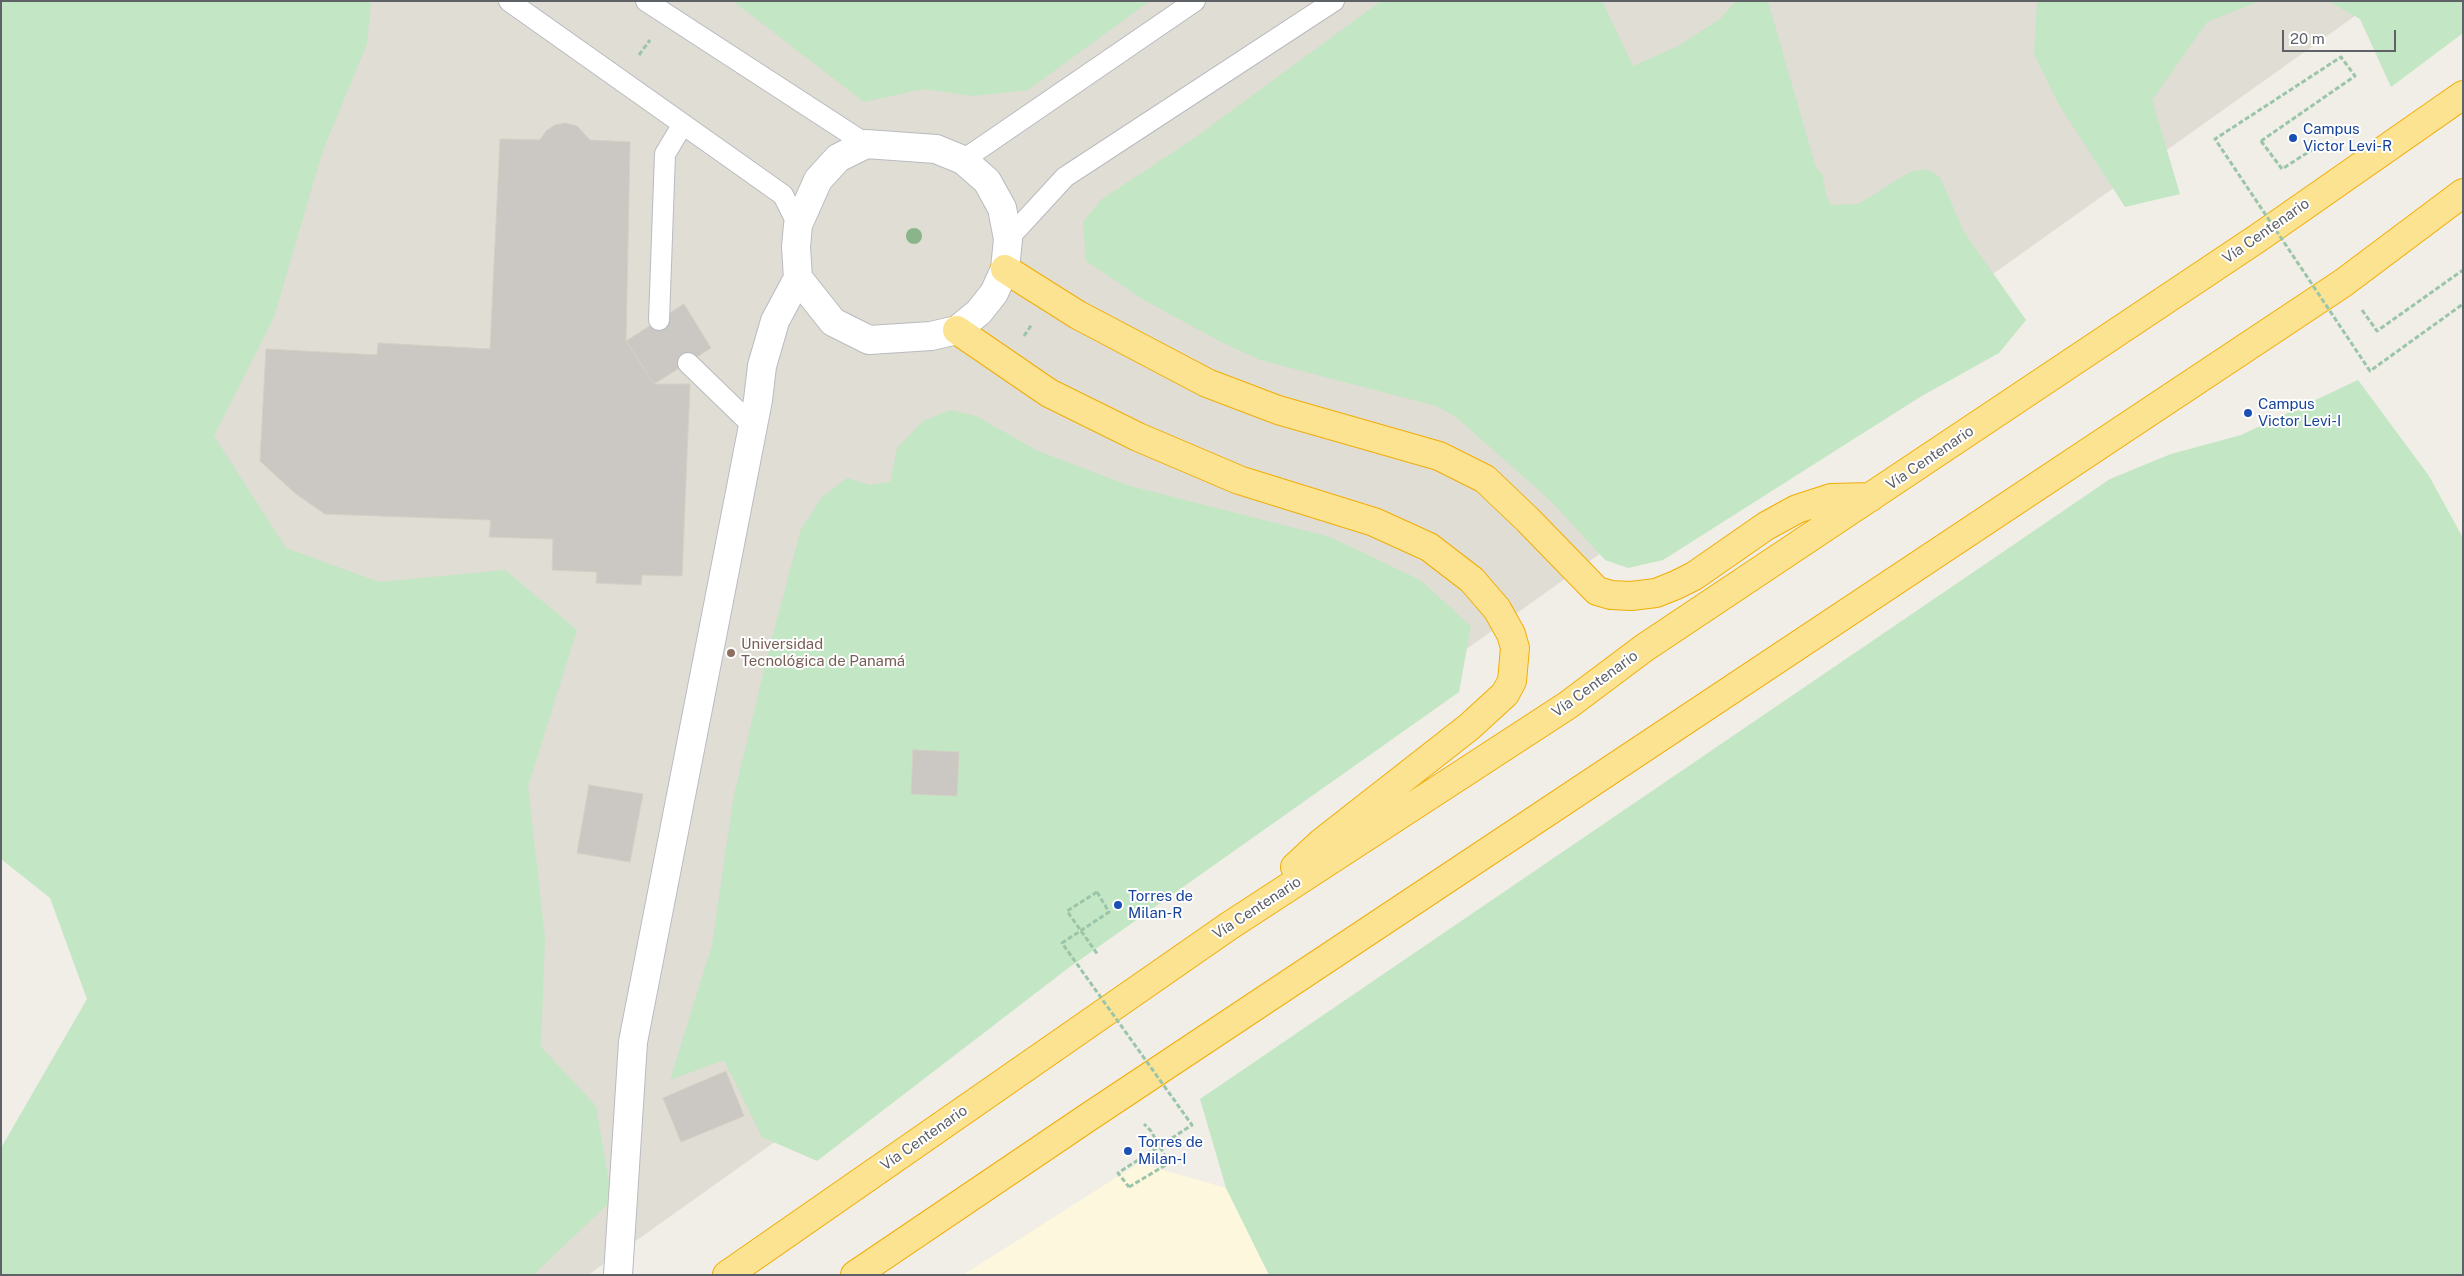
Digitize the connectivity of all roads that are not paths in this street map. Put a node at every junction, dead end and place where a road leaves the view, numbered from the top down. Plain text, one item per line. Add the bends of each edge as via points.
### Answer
1 (509, 1) edge
2 (646, 1) edge
3 (1195, 1) edge
4 (1334, 1) edge
5 (2463, 95) edge
6 (683, 124) junction
7 (866, 144) junction
8 (963, 160) junction
9 (2463, 193) edge
10 (798, 225) junction
11 (1008, 239) junction
12 (1004, 269) junction
13 (798, 278) junction
14 (659, 320) dead end
15 (957, 330) junction
16 (688, 363) dead end
17 (752, 425) junction
18 (1872, 497) junction
19 (1228, 926) junction
20 (618, 1275) edge
21 (727, 1275) edge
22 (855, 1275) edge

1 - 6 lane
2 - 7 lane
3 - 8 lane
4 - 11 lane via 1065,177
5 - 18 highway, Vía Centenario via 2258,238
6 - 10 lane via 783,195
6 - 14 lane via 665,154
7 - 8 street via 936,149
7 - 10 street via 838,158 818,180
8 - 11 street via 991,188 1002,208
9 - 22 highway via 2343,283
10 - 13 street
11 - 12 street
12 - 15 street via 994,294
12 - 18 highway via 1078,315 1207,383 1278,410 1439,456 1485,480 1597,591 1604,593 1631,596 1656,593 1694,576 1766,526 1797,509 1831,498
13 - 15 street via 833,322 869,340 931,336
13 - 17 street via 775,321 762,366
15 - 19 highway via 1049,393 1138,438 1239,480 1374,522 1428,547 1472,580 1511,634 1515,658 1512,681 1506,694 1469,727 1322,842
16 - 17 lane
17 - 20 street via 634,1042
18 - 19 highway, Vía Centenario via 1644,648 1568,705
19 - 21 highway, Vía Centenario

